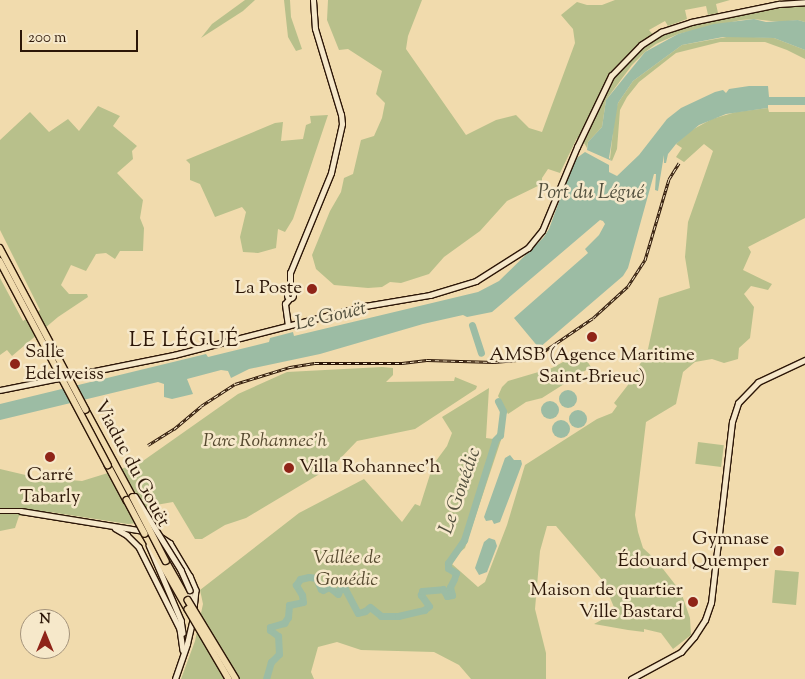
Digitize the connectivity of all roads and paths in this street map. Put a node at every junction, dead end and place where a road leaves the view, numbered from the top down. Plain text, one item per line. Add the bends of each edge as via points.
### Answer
1 (314, 0) edge
2 (805, 2) edge
3 (0, 248) edge
4 (0, 260) edge
5 (288, 326) junction
6 (805, 360) edge
7 (0, 390) edge
8 (121, 475) junction
9 (0, 511) edge
10 (111, 525) junction
11 (161, 562) junction
12 (186, 645) junction
13 (175, 679) edge
14 (230, 679) edge
15 (236, 679) edge
16 (631, 679) edge

1 - 5 street via 315,29 341,115 338,150 331,173 290,273 289,299 285,304
2 - 5 street via 779,4 691,22 661,32 640,45 611,76 569,164 546,224 528,248 476,281
3 - 8 highway, Viaduc du Gouët, bridge
4 - 11 highway, Viaduc du Gouët, bridge
5 - 7 street via 185,352
6 - 16 street via 753,386 735,410 711,604 704,623 680,652
8 - 11 highway, Viaduc du Gouët, bridge
8 - 12 street, bridge via 181,570 190,590
9 - 10 street via 22,511
10 - 12 street via 139,547
10 - 12 street via 160,537 182,560 196,590
11 - 12 street
11 - 14 highway, bridge
11 - 15 highway, bridge
12 - 13 street

